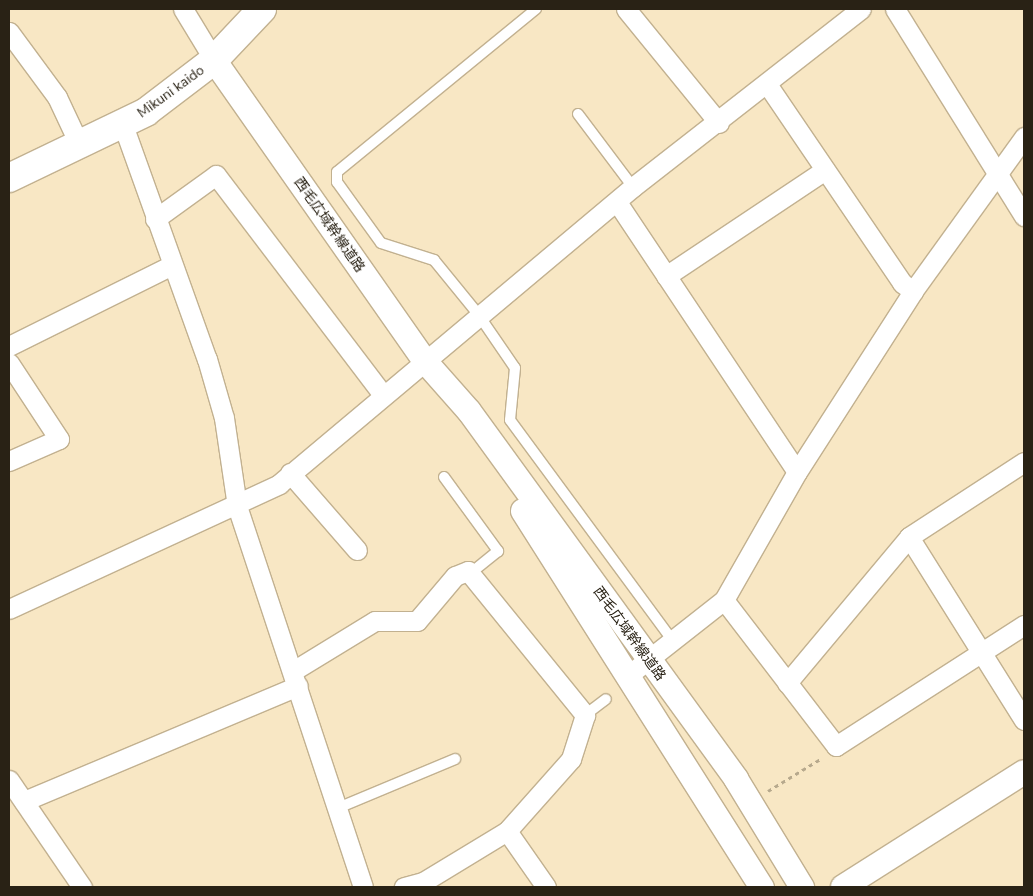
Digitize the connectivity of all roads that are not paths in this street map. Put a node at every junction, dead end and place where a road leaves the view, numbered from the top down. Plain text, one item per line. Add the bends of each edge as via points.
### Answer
1 (183, 9) edge
2 (262, 9) edge
3 (536, 9) edge
4 (626, 9) edge
5 (861, 9) edge
6 (894, 9) edge
7 (11, 43) edge
8 (214, 60) junction
9 (767, 84) junction
10 (578, 114) dead end
11 (719, 122) junction
12 (123, 125) junction
13 (1024, 137) edge
14 (79, 144) junction
15 (825, 170) junction
16 (997, 173) junction
17 (9, 178) edge
18 (633, 187) junction
19 (617, 202) junction
20 (1024, 216) edge
21 (155, 218) junction
22 (172, 265) junction
23 (666, 276) junction
24 (913, 291) junction
25 (478, 314) junction
26 (9, 346) edge
27 (423, 359) junction
28 (9, 363) edge
29 (447, 388) junction
30 (382, 394) junction
31 (9, 460) edge
32 (1024, 462) edge
33 (797, 472) junction
34 (290, 473) junction
35 (444, 477) dead end
36 (237, 506) junction
37 (909, 537) junction
38 (357, 550) dead end
39 (470, 574) junction
40 (724, 600) junction
41 (9, 609) edge
42 (1024, 626) edge
43 (671, 638) junction
44 (980, 652) junction
45 (646, 659) junction
46 (626, 677) junction
47 (296, 678) junction
48 (787, 683) junction
49 (606, 699) dead end
50 (585, 715) junction
51 (1024, 720) edge
52 (455, 759) dead end
53 (1024, 772) edge
54 (9, 780) edge
55 (24, 801) junction
56 (338, 808) junction
57 (507, 831) junction
58 (82, 887) edge
59 (363, 887) edge
60 (404, 887) edge
61 (546, 887) edge
62 (762, 887) edge
63 (802, 887) edge
64 (842, 887) edge

1 - 8 street
2 - 8 main road, Mikuni kaido
3 - 25 lane via 337,172 336,182 381,243 434,260
4 - 11 street
5 - 9 street
6 - 16 street
7 - 14 street via 57,97
8 - 12 main road, Mikuni kaido
8 - 27 street, 西毛広域幹線道路
9 - 11 street
9 - 15 street
10 - 18 lane
11 - 18 street
12 - 14 main road, Mikuni kaido
12 - 21 street
13 - 16 street
14 - 17 main road, Mikuni kaido
15 - 23 street
15 - 24 street via 902,283
16 - 20 street
16 - 24 street
18 - 19 street
19 - 23 street
19 - 25 street
21 - 22 street
21 - 30 street via 216,175
22 - 26 street
22 - 36 street via 224,418
23 - 33 street
24 - 33 street
25 - 27 street
25 - 43 lane via 515,368 510,420
27 - 29 street, 西毛広域幹線道路
27 - 30 street
28 - 31 street via 59,439
29 - 45 street, 西毛広域幹線道路 via 469,411
29 - 46 street, 西毛広域幹線道路
30 - 34 street
32 - 37 street
33 - 40 street
34 - 36 street via 262,496
34 - 38 street
35 - 39 lane via 498,551
36 - 41 street
36 - 47 street
37 - 44 street
37 - 48 street
39 - 47 street via 456,576 418,621 375,621
39 - 50 street
40 - 43 street
40 - 48 street
42 - 44 street
43 - 45 street
44 - 48 street via 836,746
44 - 51 street
45 - 46 street
45 - 63 street, 西毛広域幹線道路 via 736,779
46 - 62 street, 西毛広域幹線道路
47 - 55 street
47 - 56 street
49 - 50 lane
50 - 57 street via 571,759
52 - 56 lane
53 - 64 street
54 - 55 street
55 - 58 street
56 - 59 street
57 - 60 street via 423,882
57 - 61 street

